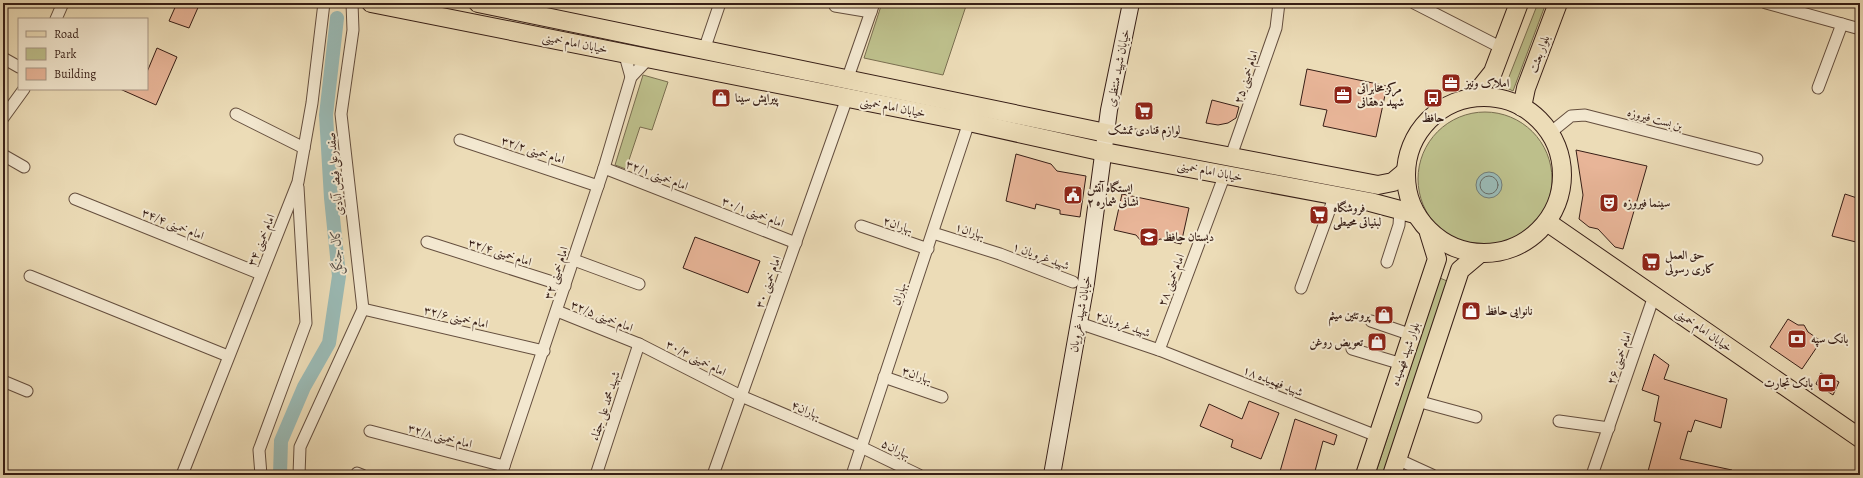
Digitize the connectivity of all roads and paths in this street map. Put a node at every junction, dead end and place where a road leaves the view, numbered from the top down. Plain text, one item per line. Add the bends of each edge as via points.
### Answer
1 (63, 3) edge
2 (324, 3) edge
3 (352, 3) edge
4 (371, 3) edge
5 (478, 3) edge
6 (720, 3) edge
7 (1131, 3) edge
8 (1279, 3) edge
9 (1414, 3) edge
10 (1519, 3) edge
11 (1558, 3) edge
12 (1766, 3) edge
13 (835, 6) dead end
14 (873, 7) edge
15 (539, 10) edge
16 (56, 18) edge
17 (1842, 24) junction
18 (1860, 29) edge
19 (1502, 48) junction
20 (704, 50) junction
21 (624, 52) junction
22 (650, 57) junction
23 (3, 58) edge
24 (18, 66) edge
25 (631, 77) junction
26 (847, 80) junction
27 (1818, 88) dead end
28 (23, 90) edge
29 (1473, 97) junction
30 (847, 98) junction
31 (1522, 107) junction
32 (236, 114) dead end
33 (3, 118) edge
34 (969, 122) junction
35 (1106, 133) junction
36 (1550, 133) junction
37 (460, 140) dead end
38 (304, 148) junction
39 (1104, 152) junction
40 (3, 155) edge
41 (1232, 156) junction
42 (1757, 159) dead end
43 (24, 167) dead end
44 (604, 168) junction
45 (1405, 172) junction
46 (1225, 174) junction
47 (298, 182) junction
48 (598, 186) junction
49 (1335, 195) junction
50 (75, 199) dead end
51 (701, 206) joint
52 (1408, 212) junction
53 (1547, 222) junction
54 (861, 226) dead end
55 (933, 233) junction
56 (1430, 233) junction
57 (427, 242) dead end
58 (796, 243) junction
59 (928, 249) junction
60 (1000, 254) joint
61 (1479, 254) junction
62 (574, 260) junction
63 (1387, 262) dead end
64 (261, 274) junction
65 (30, 276) dead end
66 (1073, 282) dead end
67 (639, 284) dead end
68 (564, 286) junction
69 (1301, 288) dead end
70 (1654, 296) junction
71 (363, 309) junction
72 (557, 311) junction
73 (1371, 321) dead end
74 (1079, 323) junction
75 (1412, 335) junction
76 (638, 344) junction
77 (1352, 349) dead end
78 (1159, 350) junction
79 (544, 351) junction
80 (228, 356) junction
81 (1402, 364) junction
82 (884, 377) junction
83 (3, 381) edge
84 (27, 390) dead end
85 (741, 396) junction
86 (942, 397) dead end
87 (1417, 401) junction
88 (1476, 417) dead end
89 (1559, 421) dead end
90 (1609, 428) junction
91 (370, 431) dead end
92 (1377, 436) junction
93 (1860, 438) edge
94 (861, 447) junction
95 (1395, 467) edge
96 (502, 471) edge
97 (182, 475) edge
98 (261, 475) edge
99 (299, 475) edge
100 (596, 475) edge
101 (713, 475) edge
102 (852, 475) edge
103 (919, 475) edge
104 (1052, 475) edge
105 (1365, 475) edge
106 (1432, 475) edge
107 (1592, 475) edge

1 - 16 street
2 - 38 street, امام خمینی ۳۴
3 - 71 street, صفدرعلی فیض آبادی via 353,24 341,114
4 - 21 main road, خیابان امام خمینی
5 - 15 main road, خیابان امام خمینی
6 - 20 street
7 - 35 street, خیابان شهید منتظری
8 - 41 street, امام خمینی ۲۵ via 1276,28
9 - 19 street
10 - 19 main road
11 - 31 main road, بلوار بعثت via 1526,88
12 - 17 street
13 - 14 street
14 - 26 street
15 - 20 main road, خیابان امام خمینی
17 - 18 street
17 - 27 street
19 - 29 main road via 1493,72
20 - 26 main road, خیابان امام خمینی
21 - 22 main road, خیابان امام خمینی
21 - 25 street
22 - 25 street
22 - 30 main road, خیابان امام خمینی
23 - 24 street
25 - 44 street, امام خمینی ۳۲
26 - 35 main road, خیابان امام خمینی
28 - 33 street
29 - 31 main road via 1507,100
29 - 45 main road via 1452,103 1434,115 1419,131 1409,150
30 - 34 main road, خیابان امام خمینی
30 - 58 street, امام خمینی ۳۰
31 - 36 main road via 1536,116
32 - 38 street
34 - 39 main road, خیابان امام خمینی
34 - 55 street, بهاران
35 - 39 street, خیابان شهید منتظری
35 - 41 main road, خیابان امام خمینی
36 - 42 street, بن بست فیروزه via 1572,116 1585,115
36 - 53 main road via 1561,159 1563,175 1556,208
37 - 48 street, امام خمینی ۳۲/۲
38 - 47 street, امام خمینی ۳۴
39 - 46 main road, خیابان امام خمینی
39 - 74 street, خیابان شهید غرویان
40 - 43 street
41 - 45 main road, خیابان امام خمینی via 1378,185 1393,182
44 - 48 street, امام خمینی ۳۲
44 - 51 street, امام خمینی ۳۲/۱
45 - 52 main road
46 - 49 main road, خیابان امام خمینی
46 - 78 street, امام خمینی ۲۸
47 - 64 street, امام خمینی ۳۴
47 - 98 street via 306,324 259,450
48 - 62 street, امام خمینی ۳۲
49 - 52 main road, خیابان امام خمینی
49 - 69 street
50 - 64 street, امام خمینی ۳۴/۴
51 - 58 street, امام خمینی ۳۰/۱
52 - 56 main road
52 - 63 street via 1399,225
53 - 61 main road via 1523,243 1505,251
53 - 70 main road, خیابان امام خمینی
54 - 59 street, بهاران۲
55 - 59 street, بهاران
55 - 60 street, بهاران۱
56 - 61 main road via 1444,244
56 - 75 main road, بلوار شهید فهمیده via 1437,259
57 - 68 street, امام خمینی ۳۲/۴
58 - 85 street, امام خمینی ۳۰
59 - 82 street, بهاران
60 - 66 street, شهید غرویان ۱
61 - 87 main road via 1460,270
62 - 67 street
62 - 68 street, امام خمینی ۳۲
64 - 80 street, امام خمینی ۳۴
65 - 80 street
68 - 72 street, امام خمینی ۳۲
70 - 90 street, امام خمینی ۲۶
70 - 93 main road, خیابان امام خمینی
71 - 79 street, امام خمینی ۳۲/۶
71 - 99 street via 300,447
72 - 76 street, امام خمینی ۳۲/۵
72 - 79 street, امام خمینی ۳۲
73 - 75 street
74 - 78 street, شهید غرویان۲
74 - 104 street, خیابان شهید غرویان
75 - 81 main road, بلوار شهید فهمیده
76 - 85 street, امام خمینی ۳۰/۳
76 - 100 street, شهید محمد علی جفاء
77 - 81 street
78 - 92 street, شهید فهمیده ۱۸
79 - 96 street, امام خمینی ۳۲
80 - 97 street, امام خمینی ۳۴
81 - 92 main road, بلوار شهید فهمیده
82 - 86 street, بهاران۳
82 - 94 street, بهاران
83 - 84 street
85 - 94 street, بهاران۴
85 - 101 street, امام خمینی ۳۰
87 - 88 street
87 - 95 main road
89 - 90 street
90 - 107 street, امام خمینی ۲۶
91 - 96 street, امام خمینی ۳۲/۸
92 - 105 main road, بلوار شهید فهمیده
94 - 102 street, بهاران
94 - 103 street, بهاران۵
95 - 106 street

